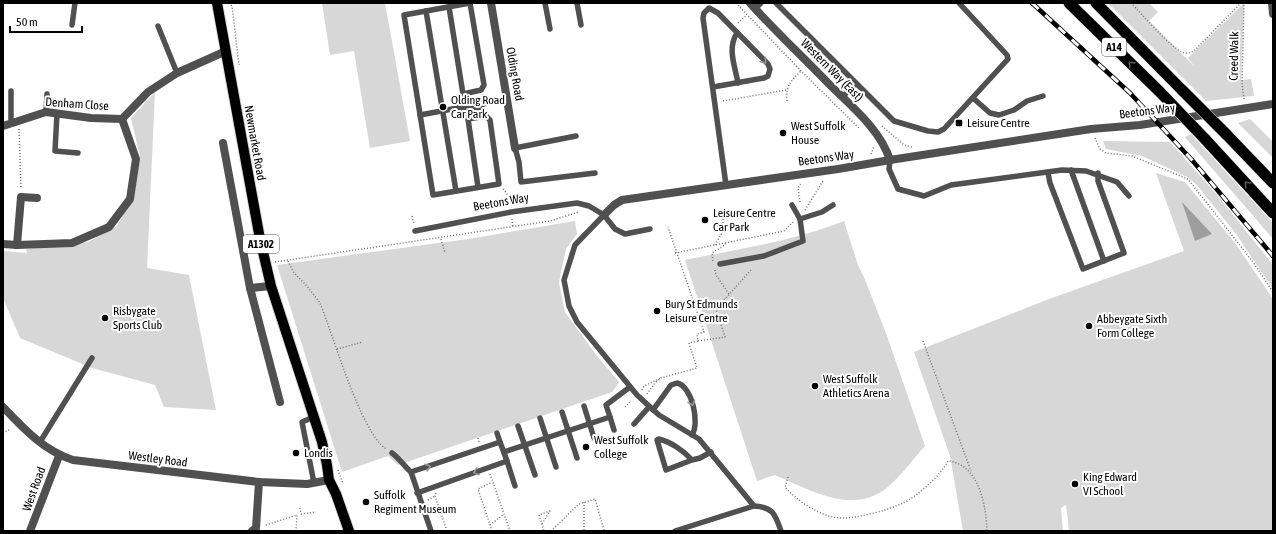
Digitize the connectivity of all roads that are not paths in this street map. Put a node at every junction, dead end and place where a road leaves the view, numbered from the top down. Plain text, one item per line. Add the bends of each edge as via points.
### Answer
1 (75, 3) edge
2 (217, 3) edge
3 (470, 3) edge
4 (491, 3) edge
5 (546, 3) edge
6 (577, 3) edge
7 (776, 3) edge
8 (959, 3) edge
9 (1069, 3) edge
10 (1096, 3) edge
11 (1272, 3) edge
12 (755, 5) edge
13 (449, 7) junction
14 (426, 11) junction
15 (1273, 14) edge
16 (72, 25) dead end
17 (581, 25) dead end
18 (158, 26) dead end
19 (550, 29) dead end
20 (737, 33) junction
21 (226, 51) junction
22 (177, 73) junction
23 (738, 82) junction
24 (856, 84) junction
25 (713, 87) junction
26 (11, 91) dead end
27 (47, 94) dead end
28 (463, 94) junction
29 (842, 96) junction
30 (1043, 96) dead end
31 (974, 98) junction
32 (507, 99) junction
33 (1273, 104) edge
34 (463, 107) junction
35 (442, 110) junction
36 (46, 112) junction
37 (57, 114) junction
38 (420, 115) junction
39 (122, 119) junction
40 (468, 119) junction
41 (15, 122) junction
42 (3, 126) edge
43 (576, 136) dead end
44 (223, 142) dead end
45 (515, 148) junction
46 (78, 152) dead end
47 (890, 160) junction
48 (1071, 170) junction
49 (595, 173) dead end
50 (1048, 173) junction
51 (1098, 173) junction
52 (1273, 183) edge
53 (726, 185) junction
54 (478, 188) junction
55 (456, 191) junction
56 (1129, 196) dead end
57 (38, 198) dead end
58 (833, 204) dead end
59 (792, 205) dead end
60 (1273, 213) edge
61 (604, 215) junction
62 (800, 217) junction
63 (650, 229) dead end
64 (415, 231) dead end
65 (3, 244) edge
66 (17, 245) junction
67 (1104, 261) junction
68 (720, 264) dead end
69 (271, 286) junction
70 (250, 288) junction
71 (92, 358) dead end
72 (630, 387) junction
73 (280, 402) dead end
74 (584, 406) dead end
75 (3, 407) edge
76 (651, 409) junction
77 (562, 412) dead end
78 (314, 417) junction
79 (610, 417) junction
80 (540, 418) dead end
81 (590, 424) junction
82 (634, 424) dead end
83 (518, 426) dead end
84 (614, 430) dead end
85 (568, 432) junction
86 (497, 433) dead end
87 (692, 435) junction
88 (594, 438) dead end
89 (546, 439) junction
90 (40, 442) junction
91 (500, 442) junction
92 (525, 446) junction
93 (504, 452) junction
94 (711, 452) junction
95 (392, 453) road end
96 (59, 456) junction
97 (577, 458) dead end
98 (692, 460) junction
99 (507, 462) junction
100 (556, 467) dead end
101 (411, 472) junction
102 (535, 475) dead end
103 (329, 480) junction
104 (259, 482) junction
105 (314, 483) junction
106 (515, 486) dead end
107 (417, 493) junction
108 (754, 506) junction
109 (30, 531) edge
110 (252, 531) edge
111 (349, 531) edge
112 (431, 531) edge
113 (675, 531) edge
114 (781, 531) edge

1 - 16 lane
2 - 21 main road, Newmarket Road / A1302
3 - 13 lane
3 - 28 lane via 484,85 481,90
4 - 32 street, Olding Road
5 - 19 lane
6 - 17 lane
7 - 24 lane
8 - 31 lane via 1007,55 1008,60
60 -> 9 highway, A14, bridge via 1159,91
10 - 52 highway, A14, bridge
11 - 15 street
12 - 29 street, Western Way (East)
13 - 14 lane
13 - 28 lane
14 - 35 lane
14 - 38 lane via 404,15
18 - 22 lane
20 - 23 lane via 732,47
20 -> 23 lane via 770,69 768,76 764,78
20 - 25 lane via 714,9 709,8 704,13
21 - 22 street, Denham Close
21 - 69 main road, Newmarket Road / A1302 via 248,180
22 - 39 street, Denham Close via 148,92
23 - 25 lane
24 - 29 lane
24 - 31 lane via 894,121 928,131 938,132 944,128
25 - 53 lane
26 - 41 lane
27 - 36 lane
28 - 34 lane
29 - 47 street, Western Way (East) via 879,137
30 - 31 lane via 999,115 990,114
32 - 34 lane via 482,104 480,107
32 - 45 street, Olding Road
33 - 47 street, Beetons Way
34 - 35 lane
34 - 40 lane
35 - 38 lane
35 - 55 lane
36 - 37 street, Denham Close
36 - 41 street, Denham Close
37 - 39 street, Denham Close
37 - 46 lane via 55,150
38 - 55 lane via 434,195
39 - 66 street via 136,159 130,199 109,227 72,243
40 - 54 lane
40 - 54 lane via 486,116 490,120 499,184
41 - 42 street, Denham Close
43 - 45 lane
44 - 70 street
45 - 49 lane via 521,182
47 - 50 lane via 889,169 898,189 924,196 951,185
47 - 53 street, Beetons Way
48 - 50 lane
48 - 51 lane
48 - 67 lane
50 - 67 lane via 1083,269
51 - 56 lane via 1117,182
51 - 67 lane via 1098,181 1124,253
53 - 61 street, Beetons Way via 622,200
54 - 55 lane
57 - 66 street via 21,197
58 - 62 lane via 822,212
59 - 62 lane
61 - 63 lane via 615,229 625,234
61 - 64 lane, Beetons Way via 578,203 511,212
61 - 72 lane via 575,245 564,280 568,306 577,322
62 - 68 lane via 803,241 764,256
65 - 66 street
69 - 70 street
69 - 78 main road, Newmarket Road / A1302
70 - 73 street
71 - 90 lane
72 - 76 lane
72 - 79 lane via 606,404
74 - 81 lane
75 - 90 street, Westley Road
76 - 82 lane
76 - 87 lane
76 -> 87 lane via 672,385 680,383 686,389 696,421
77 - 85 lane
78 - 103 main road, Newmarket Road / A1302 via 328,464
78 - 105 lane via 302,422
79 - 81 lane
79 - 84 lane
80 - 89 lane
81 - 85 lane
81 - 88 lane
83 - 92 lane
85 - 89 lane
85 - 97 lane
86 - 91 lane
87 - 94 lane
89 - 92 lane
89 - 100 lane
90 - 96 street, Westley Road
91 - 93 lane
101 -> 91 lane
92 - 93 lane
92 - 102 lane
93 - 99 lane
94 - 98 lane
94 - 108 lane
95 - 101 lane
96 - 104 street, Westley Road via 89,462
96 - 109 street, West Road
98 - 98 lane via 684,452 657,440 666,470
99 - 106 lane
99 -> 107 lane
101 - 107 lane
103 - 105 street, Westley Road
103 - 111 main road, A1302
104 - 105 street, Westley Road
104 - 110 street via 256,528
107 - 112 lane
108 - 113 lane
108 - 114 lane via 772,511

